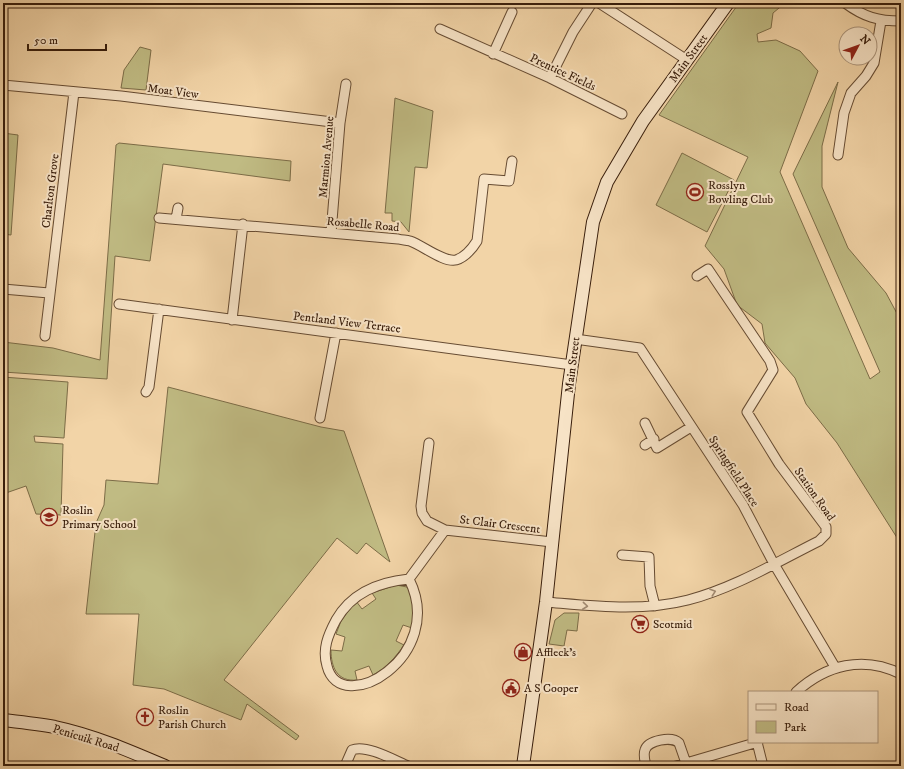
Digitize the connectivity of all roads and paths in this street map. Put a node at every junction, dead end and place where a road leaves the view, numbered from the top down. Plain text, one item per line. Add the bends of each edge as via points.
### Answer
1 (592, 3) edge
2 (599, 3) edge
3 (728, 3) edge
4 (845, 3) edge
5 (512, 12) dead end
6 (880, 21) junction
7 (901, 21) edge
8 (440, 28) dead end
9 (493, 54) junction
10 (686, 60) junction
11 (550, 78) junction
12 (346, 84) dead end
13 (3, 85) edge
14 (74, 92) junction
15 (622, 114) dead end
16 (340, 123) junction
17 (838, 155) dead end
18 (512, 161) dead end
19 (178, 208) dead end
20 (159, 218) dead end
21 (176, 218) junction
22 (243, 224) junction
23 (331, 233) junction
24 (697, 276) dead end
25 (3, 289) edge
26 (49, 293) junction
27 (119, 304) dead end
28 (159, 310) junction
29 (232, 320) junction
30 (336, 332) junction
31 (45, 336) dead end
32 (575, 339) junction
33 (572, 365) junction
34 (146, 392) dead end
35 (320, 418) dead end
36 (645, 423) dead end
37 (691, 426) junction
38 (654, 440) junction
39 (429, 443) dead end
40 (644, 445) dead end
41 (445, 530) junction
42 (552, 542) junction
43 (622, 555) dead end
44 (774, 564) junction
45 (409, 579) junction
46 (546, 602) junction
47 (655, 606) junction
48 (835, 667) junction
49 (901, 674) edge
50 (797, 691) edge
51 (3, 720) edge
52 (754, 743) edge
53 (757, 743) edge
54 (686, 763) junction
55 (165, 766) edge
56 (345, 766) edge
57 (408, 766) edge
58 (523, 766) edge
59 (646, 766) edge
60 (676, 766) edge
61 (763, 766) edge

1 - 11 street via 573,32
2 - 10 street
3 - 10 main road, Main Street
4 - 6 street
5 - 9 street
6 - 7 street
6 - 17 street via 874,63 851,93 844,113
8 - 9 street, Prentice Fields
9 - 11 street, Prentice Fields
10 - 32 main road, Main Street via 642,121 607,182 589,238
11 - 15 street, Prentice Fields
12 - 16 street, Marmion Avenue
13 - 14 street, Moat View
14 - 16 street, Moat View
14 - 26 street, Charlton Grove
16 - 23 street, Marmion Avenue
18 - 23 street, Rosabelle Road via 509,181 484,179 477,241 467,253 455,260 410,241
19 - 21 street
20 - 21 street, Rosabelle Road
21 - 22 street, Rosabelle Road
22 - 23 street, Rosabelle Road
22 - 29 street
24 - 44 street, Station Road via 708,269 770,360 773,370 747,412 779,464 826,527 826,534 819,541
25 - 26 street
26 - 31 street, Charlton Grove
27 - 28 street, Pentland View Terrace
28 - 29 street, Pentland View Terrace
28 - 34 street via 149,387
29 - 30 street, Pentland View Terrace
30 - 33 street, Pentland View Terrace
30 - 35 street
32 - 33 main road, Main Street
32 - 37 street, Springfield Place via 640,348
33 - 42 main road, Main Street
36 - 38 street
37 - 38 street via 656,448
37 - 44 street, Springfield Place via 743,505
38 - 40 street
39 - 41 street, St Clair Crescent via 420,506 427,521
41 - 42 street, St Clair Crescent
41 - 45 street, St Clair Crescent
42 - 46 main road, Main Street
43 - 47 street via 649,557 650,586
47 -> 44 street, Station Road via 688,600 723,588
44 - 48 street, Springfield Place
45 - 45 street via 416,593 419,617 408,648 389,671 376,679 354,686 335,681 327,668 325,647 330,632 344,608 369,588 392,580
46 -> 47 street, Station Road via 608,608
46 - 58 main road, Main Street
48 - 49 street via 863,664 889,668
48 - 50 street via 809,680
51 - 55 main road, Penicuik Road via 73,732
52 - 54 street
53 - 61 street
54 - 59 street via 679,743 671,739 646,747
54 - 60 street
56 - 57 street via 352,750 357,748 365,748

